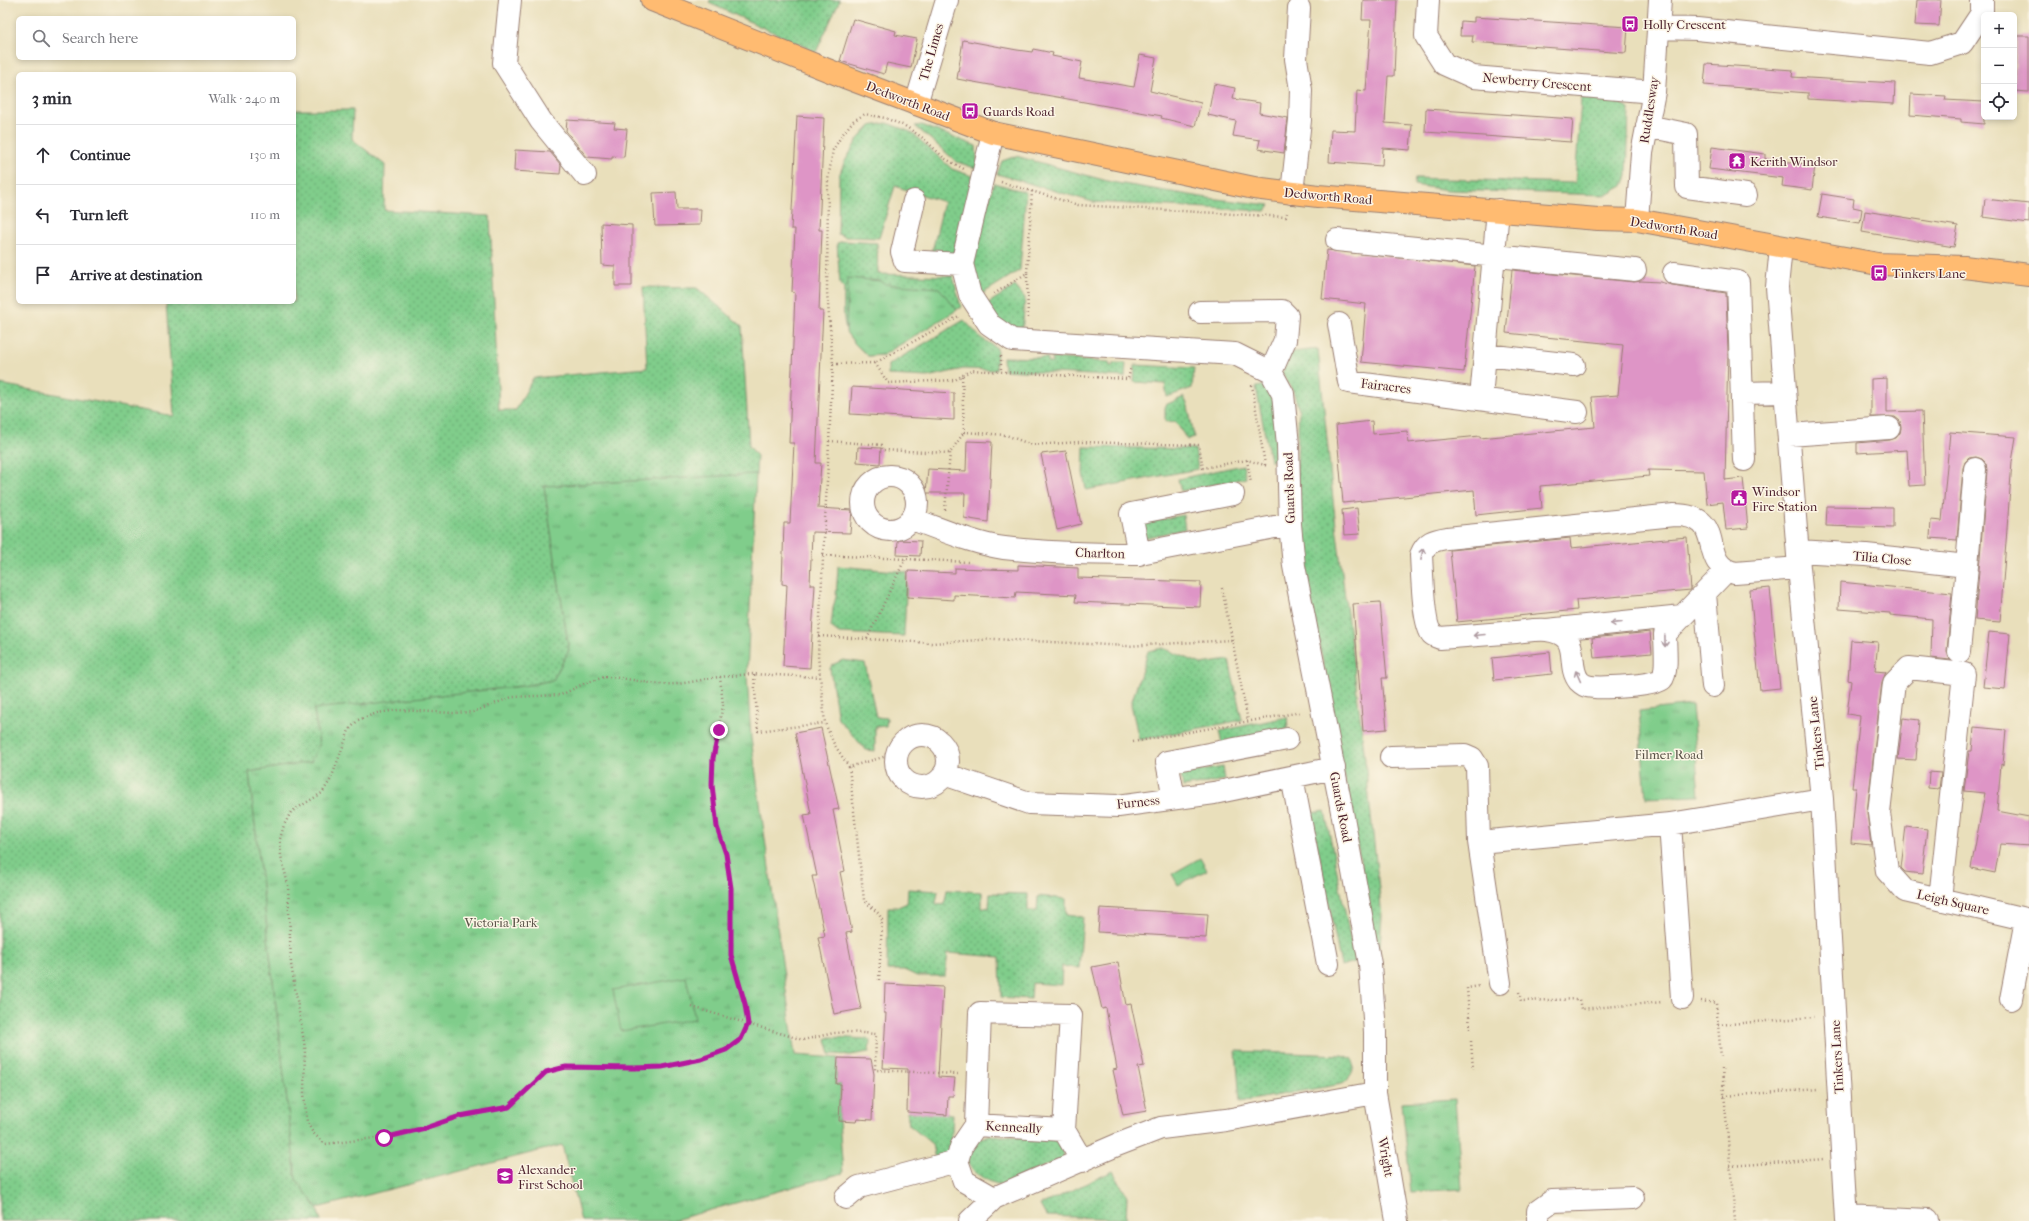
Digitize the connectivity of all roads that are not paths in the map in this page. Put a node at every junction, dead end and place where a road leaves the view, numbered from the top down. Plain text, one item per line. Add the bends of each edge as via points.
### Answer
1 (510, 0) edge
2 (652, 0) edge
3 (947, 0) edge
4 (1428, 0) edge
5 (1660, 0) edge
6 (1982, 0) edge
7 (1299, 8) dead end
8 (1658, 28) junction
9 (1654, 92) junction
10 (916, 104) junction
11 (1647, 126) junction
12 (993, 133) junction
13 (585, 176) dead end
14 (1292, 193) junction
15 (1746, 195) dead end
16 (914, 201) dead end
17 (1498, 210) junction
18 (1637, 220) junction
19 (1337, 240) dead end
20 (1781, 247) junction
21 (1494, 256) junction
22 (962, 264) junction
23 (1635, 270) dead end
24 (1674, 273) dead end
25 (2029, 275) edge
26 (1200, 312) dead end
27 (1339, 324) dead end
28 (1485, 355) junction
29 (1574, 365) dead end
30 (1271, 372) junction
31 (1785, 392) junction
32 (1743, 393) junction
33 (1481, 398) junction
34 (1577, 412) dead end
35 (1889, 428) dead end
36 (1789, 435) junction
37 (1744, 460) dead end
38 (1975, 469) dead end
39 (1232, 494) dead end
40 (912, 519) dead end
41 (1290, 524) junction
42 (1139, 554) junction
43 (1798, 559) junction
44 (1967, 566) junction
45 (1726, 571) junction
46 (1705, 594) junction
47 (1682, 616) junction
48 (1547, 630) junction
49 (1959, 652) dead end
50 (1713, 686) dead end
51 (1287, 739) dead end
52 (1391, 757) dead end
53 (1334, 768) junction
54 (944, 774) junction
55 (1292, 777) junction
56 (1174, 798) junction
57 (1822, 799) junction
58 (1670, 824) junction
59 (1479, 842) junction
60 (1940, 899) junction
61 (2028, 920) edge
62 (1328, 964) dead end
63 (1500, 983) road end
64 (1682, 998) road end
65 (2011, 999) dead end
66 (1375, 1093) junction
67 (976, 1125) junction
68 (1064, 1130) junction
69 (957, 1161) junction
70 (1082, 1161) junction
71 (846, 1198) dead end
72 (994, 1198) junction
73 (1633, 1198) dead end
74 (1538, 1216) edge
75 (1846, 1218) edge
76 (1928, 1220) dead end
77 (970, 1221) edge
78 (1397, 1221) edge

1 - 13 street via 504,63 541,121
2 - 10 main road, Dedworth Road
3 - 10 street, The Limes
4 - 9 street, Newberry Crescent via 1426,36 1444,64 1473,77
5 - 8 street, Ruddlesway
6 - 8 street via 1982,13 1962,43 1930,53 1697,29
7 - 14 street via 1296,59 1301,90 1300,120
8 - 9 street, Ruddlesway
9 - 11 street, Ruddlesway
10 - 12 main road, Dedworth Road
11 - 15 street via 1686,134 1687,187
11 - 18 street, Ruddlesway via 1642,153
12 - 14 main road, Dedworth Road via 1254,188
12 - 22 street
14 - 17 main road, Dedworth Road
16 - 22 street via 902,252 905,261
17 - 18 main road, Dedworth Road
17 - 21 street
18 - 20 main road, Dedworth Road
19 - 21 street
20 - 25 main road, Dedworth Road via 1878,264 1964,267
20 - 31 street, Tinkers Lane via 1778,287
21 - 23 street
21 - 28 street
22 - 30 street via 970,295 990,324 1012,340 1235,354
24 - 32 street via 1738,282
26 - 30 street via 1282,310 1287,316 1285,340
27 - 33 street, Fairacres via 1349,382
28 - 29 street
28 - 33 street
30 - 41 street, Guards Road via 1283,394
31 - 32 street
31 - 36 street, Tinkers Lane
32 - 37 street
33 - 34 street, Fairacres
35 - 36 street
36 - 43 street, Tinkers Lane
38 - 44 street
39 - 42 street via 1131,514
40 - 42 street, Charlton via 1003,548
41 - 42 street, Charlton
41 - 53 street, Guards Road via 1294,566
43 - 44 street, Tilia Close via 1866,556
43 - 45 street, Tilia Close via 1735,573
43 - 57 street, Tinkers Lane
44 - 49 street
45 - 46 street
48 -> 45 street via 1440,638 1432,635 1425,613 1421,555 1424,546 1433,540 1447,538 1689,515 1700,520 1707,528 1718,563
46 - 47 street
46 - 50 street
47 -> 48 street
47 -> 48 street via 1665,634 1663,679 1648,684 1597,688 1586,686 1579,681 1575,672 1572,647 1567,639
51 - 56 street via 1167,762
52 - 59 street via 1465,755 1472,758 1477,766
53 - 55 street, Furness
53 - 66 street, Guards Road via 1370,964 1375,1032
54 - 54 street via 927,786 915,786 907,782 897,770 897,753 901,745 911,737 924,735 940,742 947,757
54 - 56 street, Furness via 1029,803 1118,806
55 - 56 street, Furness via 1214,793
55 - 62 street
57 - 58 street
57 - 75 street, Tinkers Lane
58 - 59 street
58 - 64 street
59 - 63 street
60 - 60 street, Leigh Square via 1905,891 1887,871 1879,813 1894,683 1909,668 1964,674
60 - 61 street, Leigh Square
61 - 65 street, Leigh Square
66 - 70 street via 1226,1120 1161,1128
66 - 78 street, Wright
67 - 68 street, Kenneally
67 - 68 street via 980,1013 1071,1016
67 - 69 street, Kenneally via 961,1147
68 - 70 street
69 - 71 street via 859,1187
69 - 72 street via 964,1181
70 - 72 street
72 - 77 street
73 - 74 street via 1552,1201
75 - 76 street

